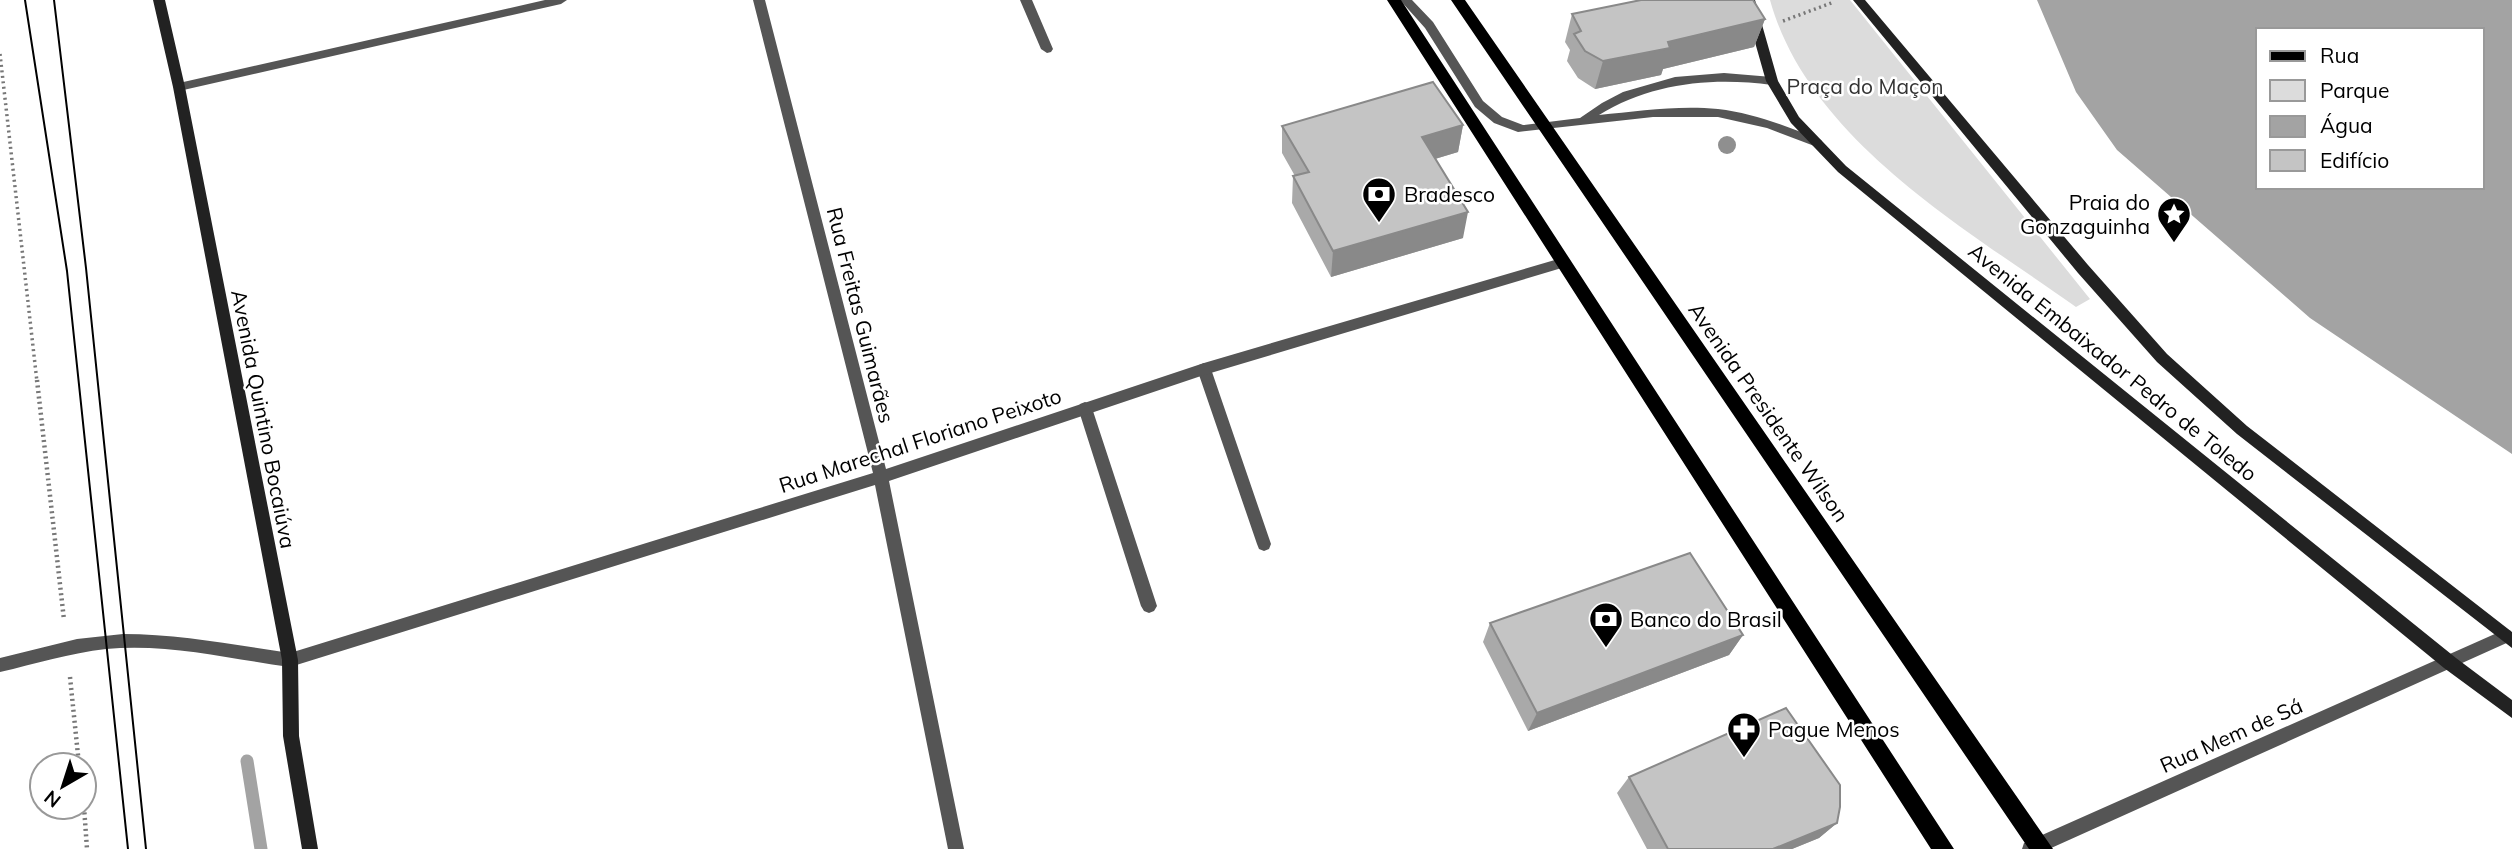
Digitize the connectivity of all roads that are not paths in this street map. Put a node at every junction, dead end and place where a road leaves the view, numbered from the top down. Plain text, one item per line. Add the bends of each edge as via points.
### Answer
1 (159, 0) edge
2 (561, 0) edge
3 (760, 0) edge
4 (1027, 0) edge
5 (1394, 0) edge
6 (1406, 0) edge
7 (1458, 0) edge
8 (1749, 0) edge
9 (1859, 0) edge
10 (1047, 49) dead end
11 (1772, 81) junction
12 (178, 87) junction
13 (1584, 119) junction
14 (1545, 128) junction
15 (1817, 144) junction
16 (1565, 262) junction
17 (1204, 369) junction
18 (1085, 408) junction
19 (880, 477) junction
20 (1264, 544) dead end
21 (1149, 607) dead end
22 (2509, 638) edge
23 (290, 660) junction
24 (2450, 663) junction
25 (0, 665) edge
26 (2512, 710) edge
27 (2037, 848) edge
28 (310, 849) edge
29 (956, 849) edge
30 (1943, 849) edge

1 - 12 main road, Avenida Quintino Bocaiúva
2 - 12 street
3 - 19 street, Rua Freitas Guimarães
4 - 10 street
5 - 16 main road
6 - 14 street via 1429,25 1479,104 1498,120 1521,129
7 - 14 main road, Avenida Presidente Wilson
8 - 11 main road, Avenida Embaixador Pedro de Toledo
9 - 22 main road, Avenida Embaixador Pedro de Toledo via 2162,358 2242,430
11 - 13 street via 1726,76 1667,84 1625,96
11 - 15 main road, Avenida Embaixador Pedro de Toledo via 1795,120
12 - 23 main road, Avenida Quintino Bocaiúva
13 - 14 street
13 - 15 street via 1718,113 1769,124
14 - 27 main road, Avenida Presidente Wilson
15 - 24 main road, Avenida Embaixador Pedro de Toledo
16 - 17 street, Rua Marechal Floriano Peixoto
16 - 30 main road
17 - 18 street, Rua Marechal Floriano Peixoto
17 - 20 street
18 - 19 street, Rua Marechal Floriano Peixoto
18 - 21 street
19 - 23 street, Rua Marechal Floriano Peixoto
19 - 29 street, Rua Freitas Guimarães
22 - 24 street, Rua Mem de Sá
23 - 25 street via 172,643 123,641
23 - 28 main road, Avenida Quintino Bocaiúva via 291,736
24 - 26 main road, Avenida Embaixador Pedro de Toledo
24 - 27 street, Rua Mem de Sá

